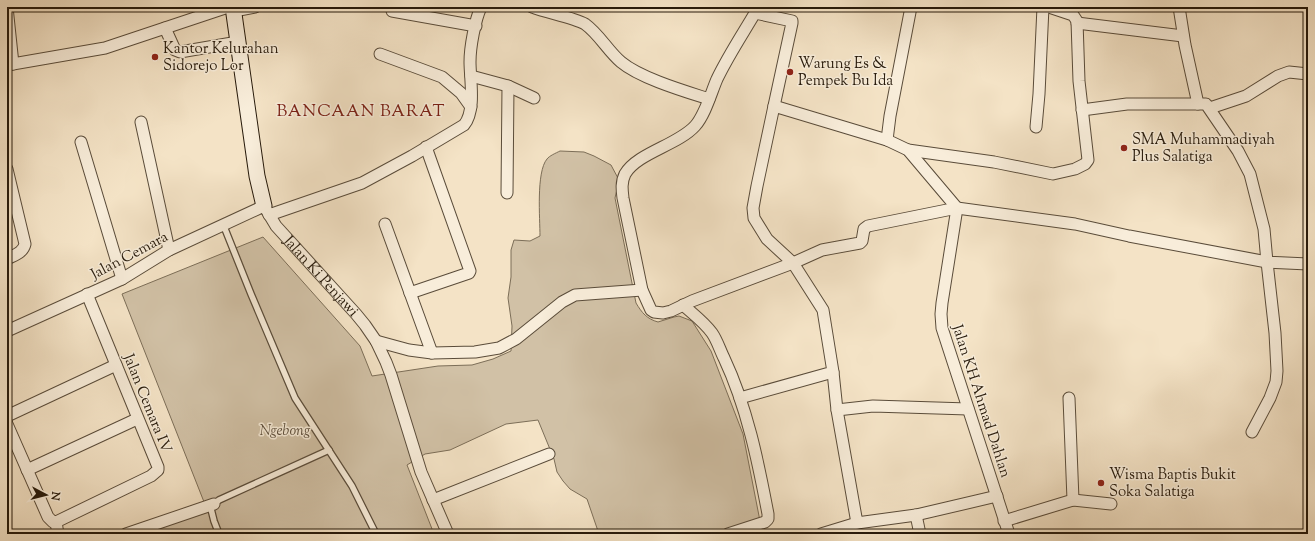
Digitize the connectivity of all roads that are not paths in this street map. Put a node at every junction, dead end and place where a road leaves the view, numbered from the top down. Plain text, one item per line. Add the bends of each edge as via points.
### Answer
1 (7, 7) edge
2 (255, 7) edge
3 (481, 7) edge
4 (532, 7) edge
5 (911, 7) edge
6 (1043, 7) edge
7 (1049, 7) edge
8 (1178, 7) edge
9 (232, 8) edge
10 (756, 10) edge
11 (1067, 10) edge
12 (392, 11) dead end
13 (1077, 23) junction
14 (476, 26) junction
15 (165, 28) junction
16 (1184, 36) junction
17 (238, 42) junction
18 (380, 54) dead end
19 (10, 64) edge
20 (1308, 74) edge
21 (471, 76) junction
22 (508, 86) junction
23 (534, 98) dead end
24 (709, 99) junction
25 (1198, 104) junction
26 (774, 106) junction
27 (471, 107) junction
28 (1210, 108) junction
29 (1082, 110) junction
30 (141, 122) dead end
31 (1036, 127) dead end
32 (887, 140) junction
33 (81, 142) dead end
34 (426, 148) junction
35 (908, 150) junction
36 (7, 170) edge
37 (507, 193) dead end
38 (957, 208) junction
39 (266, 210) junction
40 (223, 224) junction
41 (385, 224) dead end
42 (169, 250) junction
43 (7, 259) edge
44 (1267, 262) junction
45 (793, 263) junction
46 (1308, 264) edge
47 (122, 278) junction
48 (642, 290) junction
49 (410, 293) junction
50 (87, 294) junction
51 (683, 305) junction
52 (7, 331) edge
53 (376, 341) junction
54 (432, 353) junction
55 (116, 365) junction
56 (833, 372) junction
57 (740, 398) junction
58 (1069, 398) dead end
59 (968, 409) junction
60 (837, 410) junction
61 (7, 416) edge
62 (137, 419) junction
63 (7, 424) edge
64 (1252, 432) dead end
65 (329, 450) junction
66 (549, 454) dead end
67 (27, 470) junction
68 (997, 496) junction
69 (433, 500) junction
70 (1073, 500) junction
71 (214, 504) junction
72 (1111, 504) dead end
73 (916, 515) junction
74 (1004, 521) junction
75 (56, 522) junction
76 (857, 523) junction
77 (58, 534) edge
78 (126, 534) edge
79 (219, 534) edge
80 (376, 534) edge
81 (448, 534) edge
82 (728, 534) edge
83 (821, 534) edge
84 (920, 534) edge
85 (1009, 534) edge

1 - 19 street
2 - 9 street
3 - 14 street
4 - 24 street via 581,22 630,68 660,82
5 - 32 street
6 - 31 street
7 - 11 street
8 - 16 street
9 - 15 street
9 - 17 street, Jalan Ki Penjawi
10 - 24 street via 728,58
10 - 26 street via 792,21 793,27
11 - 13 street
12 - 14 street
13 - 16 street
13 - 29 street
14 - 21 street via 470,61
15 - 17 street via 176,50 180,52
15 - 19 street via 106,48
16 - 25 street
17 - 39 street, Jalan Ki Penjawi via 257,176
18 - 27 street via 442,77 461,93
20 - 28 street via 1289,72 1246,96
21 - 22 street
21 - 27 street
22 - 23 street
22 - 37 street
24 - 48 street via 696,126 641,159 623,178 622,198
25 - 28 street via 1206,104
25 - 29 street via 1127,104
26 - 32 street
26 - 45 street via 753,208 754,218 767,239
27 - 34 street, Jalan Cemara via 464,125
28 - 44 street via 1250,174 1264,229
29 - 35 street via 1088,160 1063,173 1053,174 994,162
30 - 42 street
32 - 35 street
33 - 47 street
34 - 39 street, Jalan Cemara via 362,183
34 - 49 street via 470,271
35 - 38 street
36 - 43 street via 25,244 21,252
38 - 44 street via 1075,224
38 - 45 street via 868,226 864,229 860,243 822,250
38 - 59 street, Jalan KH Ahmad Dahlan via 941,321
39 - 40 street, Jalan Cemara
39 - 53 street, Jalan Ki Penjawi via 276,226 356,314
40 - 42 street, Jalan Cemara
40 - 65 lane via 295,398
41 - 49 street
42 - 47 street, Jalan Cemara
44 - 46 street
44 - 64 street via 1277,371 1270,398
45 - 51 street
45 - 56 street via 823,310
47 - 50 street, Jalan Cemara
48 - 51 street via 650,310 654,312 667,313
48 - 54 street via 575,295 562,302 516,339 499,348 475,352
49 - 54 street
50 - 52 street, Jalan Cemara
50 - 55 street, Jalan Cemara IV
51 - 57 street via 703,321 713,334
53 - 54 street
53 - 69 street, Jalan Ki Penjawi via 386,362 421,472
55 - 61 street
55 - 62 street, Jalan Cemara IV
56 - 57 street
56 - 60 street
57 - 82 street via 758,463 768,518 765,522
58 - 70 street
59 - 60 street via 874,406
59 - 68 street, Jalan KH Ahmad Dahlan
60 - 76 street
62 - 67 street
62 - 75 street, Jalan Cemara IV via 158,467 156,472
63 - 67 street
65 - 71 lane
65 - 80 lane via 352,486
66 - 69 street
67 - 75 street via 48,517
68 - 73 street
68 - 74 street, Jalan KH Ahmad Dahlan
69 - 81 street, Jalan Ki Penjawi
70 - 72 street
70 - 74 street
71 - 78 street
71 - 79 lane via 212,512
73 - 76 street
73 - 84 street
74 - 85 street, Jalan KH Ahmad Dahlan
75 - 77 street
76 - 83 street

